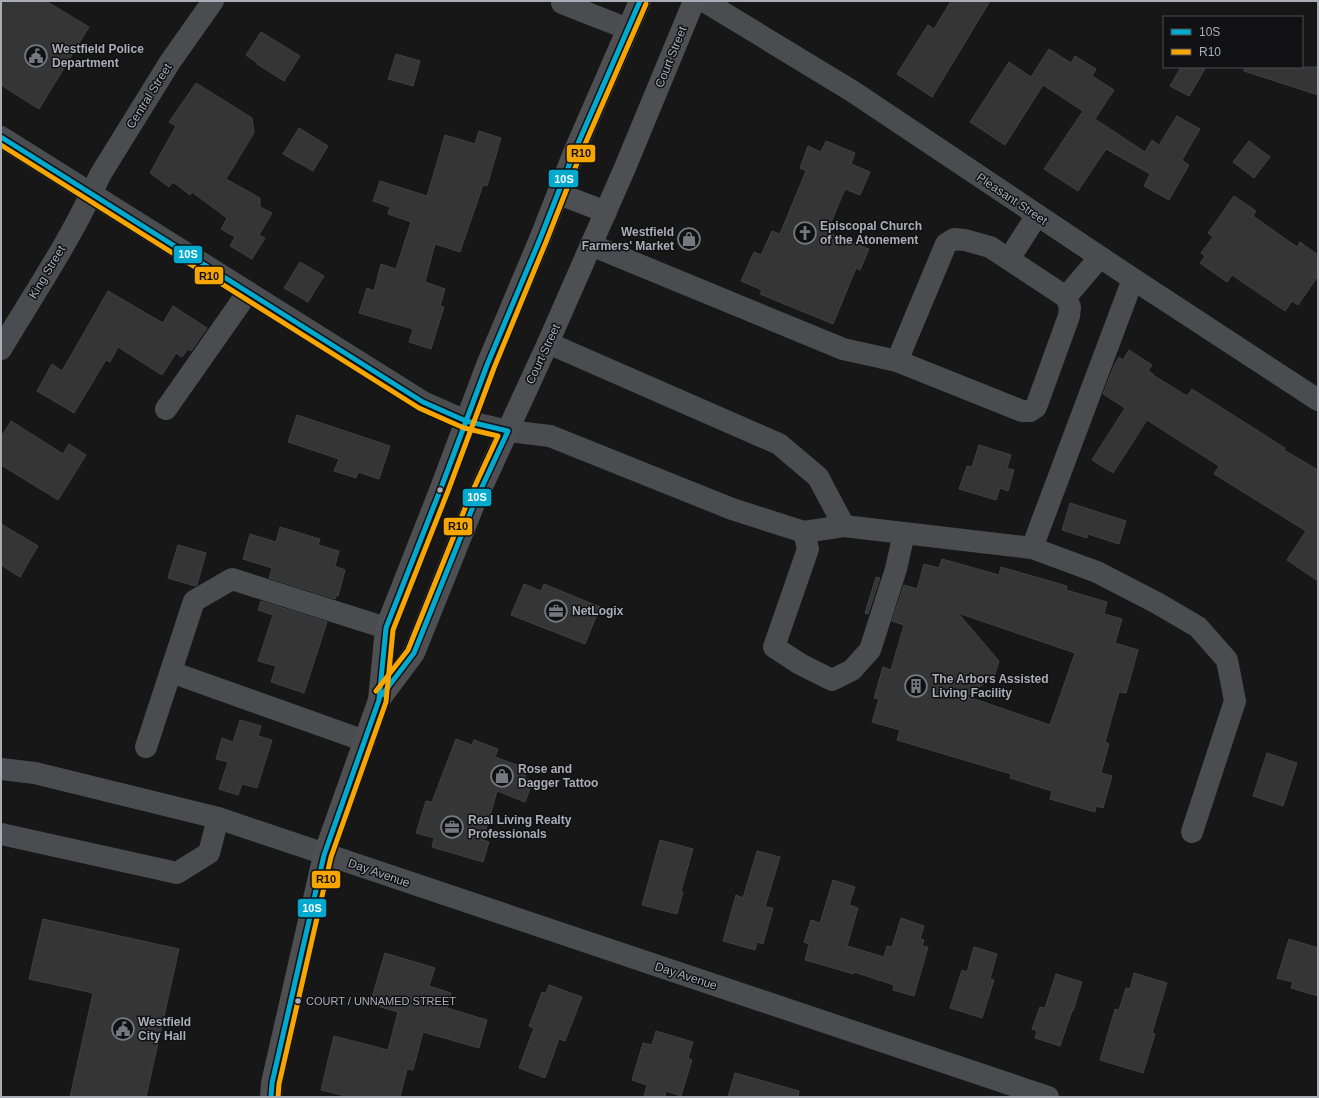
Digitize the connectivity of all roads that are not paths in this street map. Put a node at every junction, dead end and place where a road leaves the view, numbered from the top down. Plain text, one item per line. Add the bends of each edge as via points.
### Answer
1 (213, 1) edge
2 (640, 1) edge
3 (694, 1) edge
4 (704, 1) edge
5 (562, 3) dead end
6 (628, 29) junction
7 (1, 137) edge
8 (91, 194) junction
9 (559, 194) junction
10 (606, 212) junction
11 (1037, 215) junction
12 (591, 245) junction
13 (1100, 257) junction
14 (1009, 259) junction
15 (1133, 279) junction
16 (248, 292) junction
17 (1066, 296) junction
18 (548, 343) junction
19 (1, 350) edge
20 (897, 361) junction
21 (1318, 400) edge
22 (166, 409) dead end
23 (466, 421) junction
24 (508, 430) junction
25 (844, 526) junction
26 (804, 532) junction
27 (904, 533) junction
28 (1032, 548) junction
29 (386, 628) junction
30 (171, 672) junction
31 (379, 700) junction
32 (365, 741) junction
33 (146, 747) dead end
34 (1, 769) edge
35 (218, 818) junction
36 (1192, 832) dead end
37 (1, 834) edge
38 (324, 855) junction
39 (272, 1097) edge
40 (1048, 1097) edge

1 - 8 street, Central Street via 166,68
2 - 6 main road, Court Street
3 - 10 main road, Court Street
4 - 11 street, Pleasant Street via 850,90
5 - 6 street
6 - 9 main road, Court Street via 573,155
7 - 8 street
8 - 16 street
8 - 19 street, King Street
9 - 10 main road
9 - 23 main road, Court Street
10 - 12 main road, Court Street
11 - 13 street, Pleasant Street
11 - 14 street
12 - 18 main road, Court Street
12 - 20 street via 843,349
13 - 15 street, Pleasant Street
13 - 17 street
14 - 17 street
14 - 20 street via 990,247 965,240 954,238 946,244
15 - 21 street, Pleasant Street
15 - 28 street
16 - 22 street
16 - 23 street via 423,402
17 - 20 street via 1070,307 1069,316 1036,407 1030,411 1022,411
18 - 24 main road, Court Street
18 - 25 street via 779,444 818,477
23 - 24 street
23 - 29 main road, Court Street
24 - 26 street via 550,436 732,509
24 - 31 main road, Court Street via 474,504 414,653
25 - 26 street
25 - 27 street
26 - 27 street via 808,549 774,647 832,680 852,670 870,650 896,569
27 - 28 street
28 - 36 street via 1097,572 1157,603 1198,627 1227,660 1235,701
29 - 30 street via 232,579 194,601
29 - 31 main road, Court Street
30 - 32 street
30 - 33 street
31 - 32 main road, Court Street
32 - 38 main road, Court Street
34 - 35 street, Day Avenue via 35,773
35 - 37 street via 209,854 178,873
35 - 38 street, Day Avenue
38 - 39 main road, Court Street via 272,1083
38 - 40 street, Day Avenue

